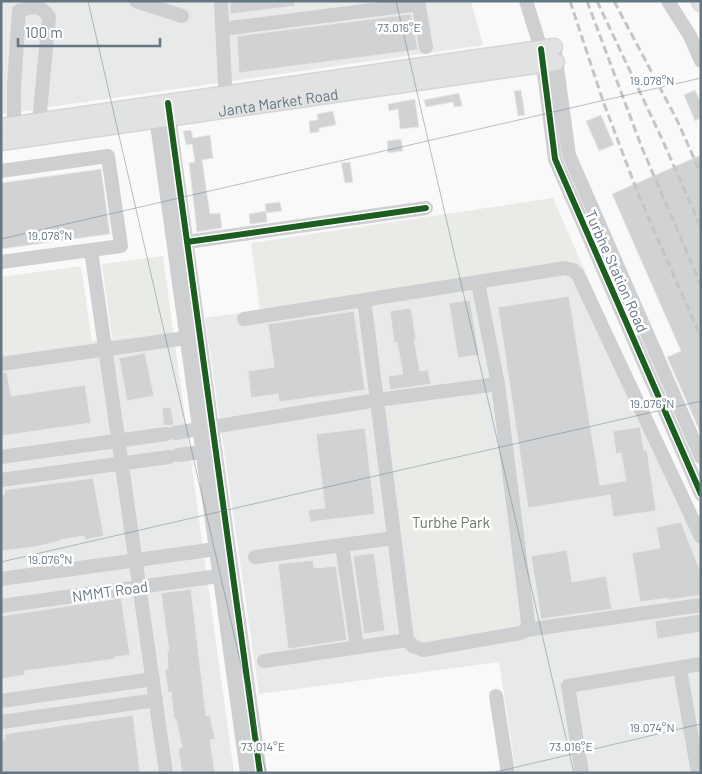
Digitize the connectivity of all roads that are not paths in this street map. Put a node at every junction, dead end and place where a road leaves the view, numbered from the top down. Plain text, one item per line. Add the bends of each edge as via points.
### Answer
1 (51, 1) edge
2 (136, 1) edge
3 (221, 1) edge
4 (526, 1) edge
5 (668, 1) edge
6 (419, 3) edge
7 (182, 16) dead end
8 (49, 17) junction
9 (222, 29) junction
10 (426, 48) dead end
11 (548, 56) junction
12 (701, 61) edge
13 (225, 102) junction
14 (162, 112) junction
15 (39, 122) junction
16 (8, 126) edge
17 (1, 142) edge
18 (1, 171) edge
19 (426, 208) dead end
20 (187, 242) junction
21 (610, 248) junction
22 (91, 250) junction
23 (596, 254) junction
24 (1, 262) edge
25 (478, 282) junction
26 (364, 300) junction
27 (244, 319) dead end
28 (186, 338) junction
29 (105, 350) junction
30 (1, 364) edge
31 (498, 384) junction
32 (673, 393) junction
33 (660, 399) junction
34 (377, 400) junction
35 (206, 429) junction
36 (118, 441) junction
37 (209, 451) junction
38 (1, 457) edge
39 (701, 457) edge
40 (121, 463) junction
41 (1, 480) edge
42 (701, 494) edge
43 (701, 537) edge
44 (394, 538) junction
45 (342, 545) junction
46 (221, 555) junction
47 (255, 557) dead end
48 (135, 561) junction
49 (219, 576) junction
50 (1, 579) edge
51 (139, 587) junction
52 (701, 605) edge
53 (1, 606) edge
54 (527, 630) junction
55 (407, 640) junction
56 (357, 647) junction
57 (246, 661) junction
58 (264, 661) dead end
59 (231, 663) junction
60 (701, 664) edge
61 (680, 669) junction
62 (152, 679) junction
63 (496, 696) dead end
64 (156, 700) junction
65 (1, 701) edge
66 (1, 722) edge
67 (166, 773) edge
68 (246, 773) edge
69 (260, 773) edge
70 (508, 773) edge
71 (582, 773) edge
72 (698, 773) edge

1 - 8 street
2 - 7 street
3 - 9 street
4 - 11 street, Turbhe Station Road
5 - 12 street
6 - 9 street
6 - 10 street
8 - 15 street
8 - 16 street via 44,10 32,6 19,11
9 - 13 street
11 - 13 main road, Janta Market Road
11 - 21 street, Turbhe Station Road via 569,155
11 - 23 street, Turbhe Station Road via 555,159
13 - 14 main road, Janta Market Road
14 - 15 main road, Janta Market Road
14 - 17 main road, Janta Market Road
14 - 20 street
14 - 28 street
15 - 16 main road, Janta Market Road
18 - 22 street via 108,156 121,246
19 - 20 street
20 - 35 street
21 - 23 street
21 - 32 street, Turbhe Station Road
22 - 24 street
22 - 29 street
23 - 33 street, Turbhe Station Road
25 - 26 street
25 - 31 street
25 - 43 street via 564,268 578,275
26 - 27 street
26 - 34 street
28 - 29 street
28 - 35 street
29 - 30 street
29 - 36 street
31 - 34 street
31 - 54 street
32 - 33 street
32 - 39 street, Turbhe Station Road
33 - 42 street, Turbhe Station Road
34 - 35 street
34 - 44 street
35 - 36 street
35 - 37 street
36 - 38 street
36 - 40 street
37 - 40 street
37 - 46 street
40 - 41 street
40 - 48 street
44 - 45 street
44 - 55 street
45 - 47 street
45 - 56 street
46 - 48 street
46 - 49 street
46 - 57 street
48 - 50 street
48 - 51 street
49 - 51 street, NMMT Road
49 - 59 street
51 - 53 street, NMMT Road
51 - 62 street
52 - 54 street
54 - 55 street via 423,650
55 - 56 street
56 - 58 street
57 - 59 street
57 - 69 street
59 - 68 street
60 - 61 street
61 - 71 street via 568,686
61 - 72 street
62 - 64 street
62 - 65 street
63 - 70 street
64 - 66 street
64 - 67 street

